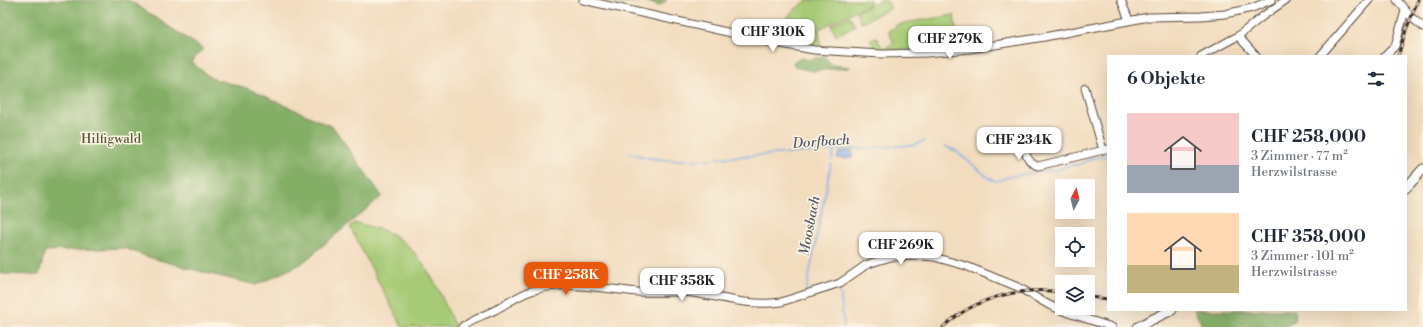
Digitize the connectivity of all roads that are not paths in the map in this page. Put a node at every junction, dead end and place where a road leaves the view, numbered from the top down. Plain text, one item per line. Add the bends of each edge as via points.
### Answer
1 (583, 0) edge
2 (1121, 0) edge
3 (1271, 0) edge
4 (1286, 0) edge
5 (1369, 0) edge
6 (1397, 0) edge
7 (1405, 11) junction
8 (1128, 20) junction
9 (1423, 27) edge
10 (1238, 36) junction
11 (1203, 55) edge
12 (1255, 55) edge
13 (1321, 55) edge
14 (1386, 55) edge
15 (1085, 88) dead end
16 (1022, 137) dead end
17 (1105, 150) edge
18 (1423, 169) edge
19 (1407, 187) edge
20 (1170, 311) edge
21 (462, 327) edge
22 (1112, 327) edge
23 (1138, 327) edge

1 - 8 street via 776,44 881,54 970,49
2 - 8 street
3 - 8 street via 1225,14 1154,16
4 - 10 street
5 - 13 street
6 - 7 street
7 - 9 street
7 - 14 street via 1395,46
10 - 11 street
10 - 12 street
15 - 17 street
16 - 17 street via 1028,160 1038,166
18 - 19 main road
20 - 23 main road
21 - 22 street via 532,290 549,287 681,292 754,303 781,302 840,283 874,262 909,255 934,257 966,266 1018,287 1068,313

